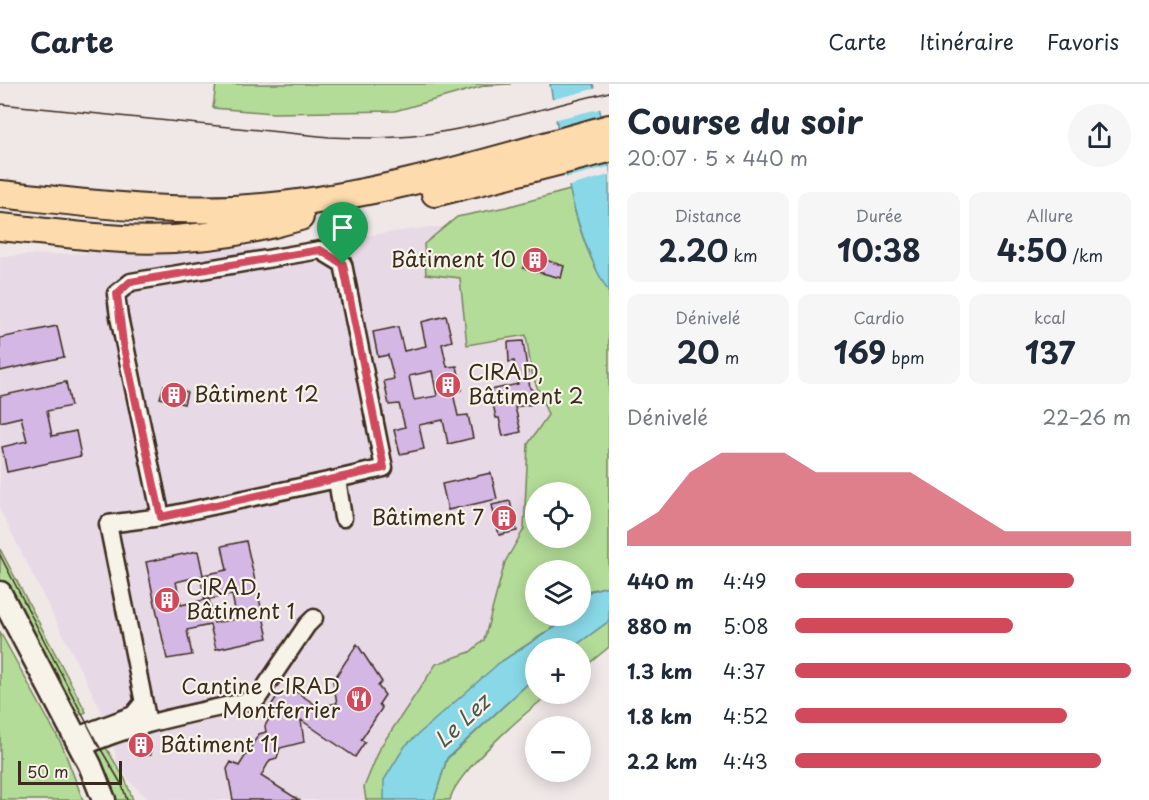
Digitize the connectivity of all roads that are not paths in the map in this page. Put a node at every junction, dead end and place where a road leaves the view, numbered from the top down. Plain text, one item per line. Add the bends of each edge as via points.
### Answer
1 (609, 128) edge
2 (609, 149) edge
3 (521, 162) junction
4 (0, 177) edge
5 (385, 186) junction
6 (11, 204) edge
7 (300, 217) junction
8 (0, 227) edge
9 (337, 479) junction
10 (161, 517) junction
11 (343, 518) dead end
12 (0, 593) edge
13 (314, 618) dead end
14 (143, 703) junction
15 (148, 723) junction
16 (78, 742) junction
17 (104, 800) edge

1 - 3 main road
2 - 3 main road
3 - 5 main road
3 - 7 main road via 350,211
4 - 5 main road via 258,198
5 - 6 main road via 263,207
6 - 7 main road via 111,222 193,224
7 - 8 main road via 259,229 161,239
9 - 10 street
9 - 10 street via 384,468 343,264 320,250 130,282 117,294 119,317
9 - 11 street
10 - 14 street via 108,524
12 - 16 street
13 - 15 street via 257,699
14 - 15 street
14 - 16 street via 133,715
15 - 16 street
16 - 17 street

